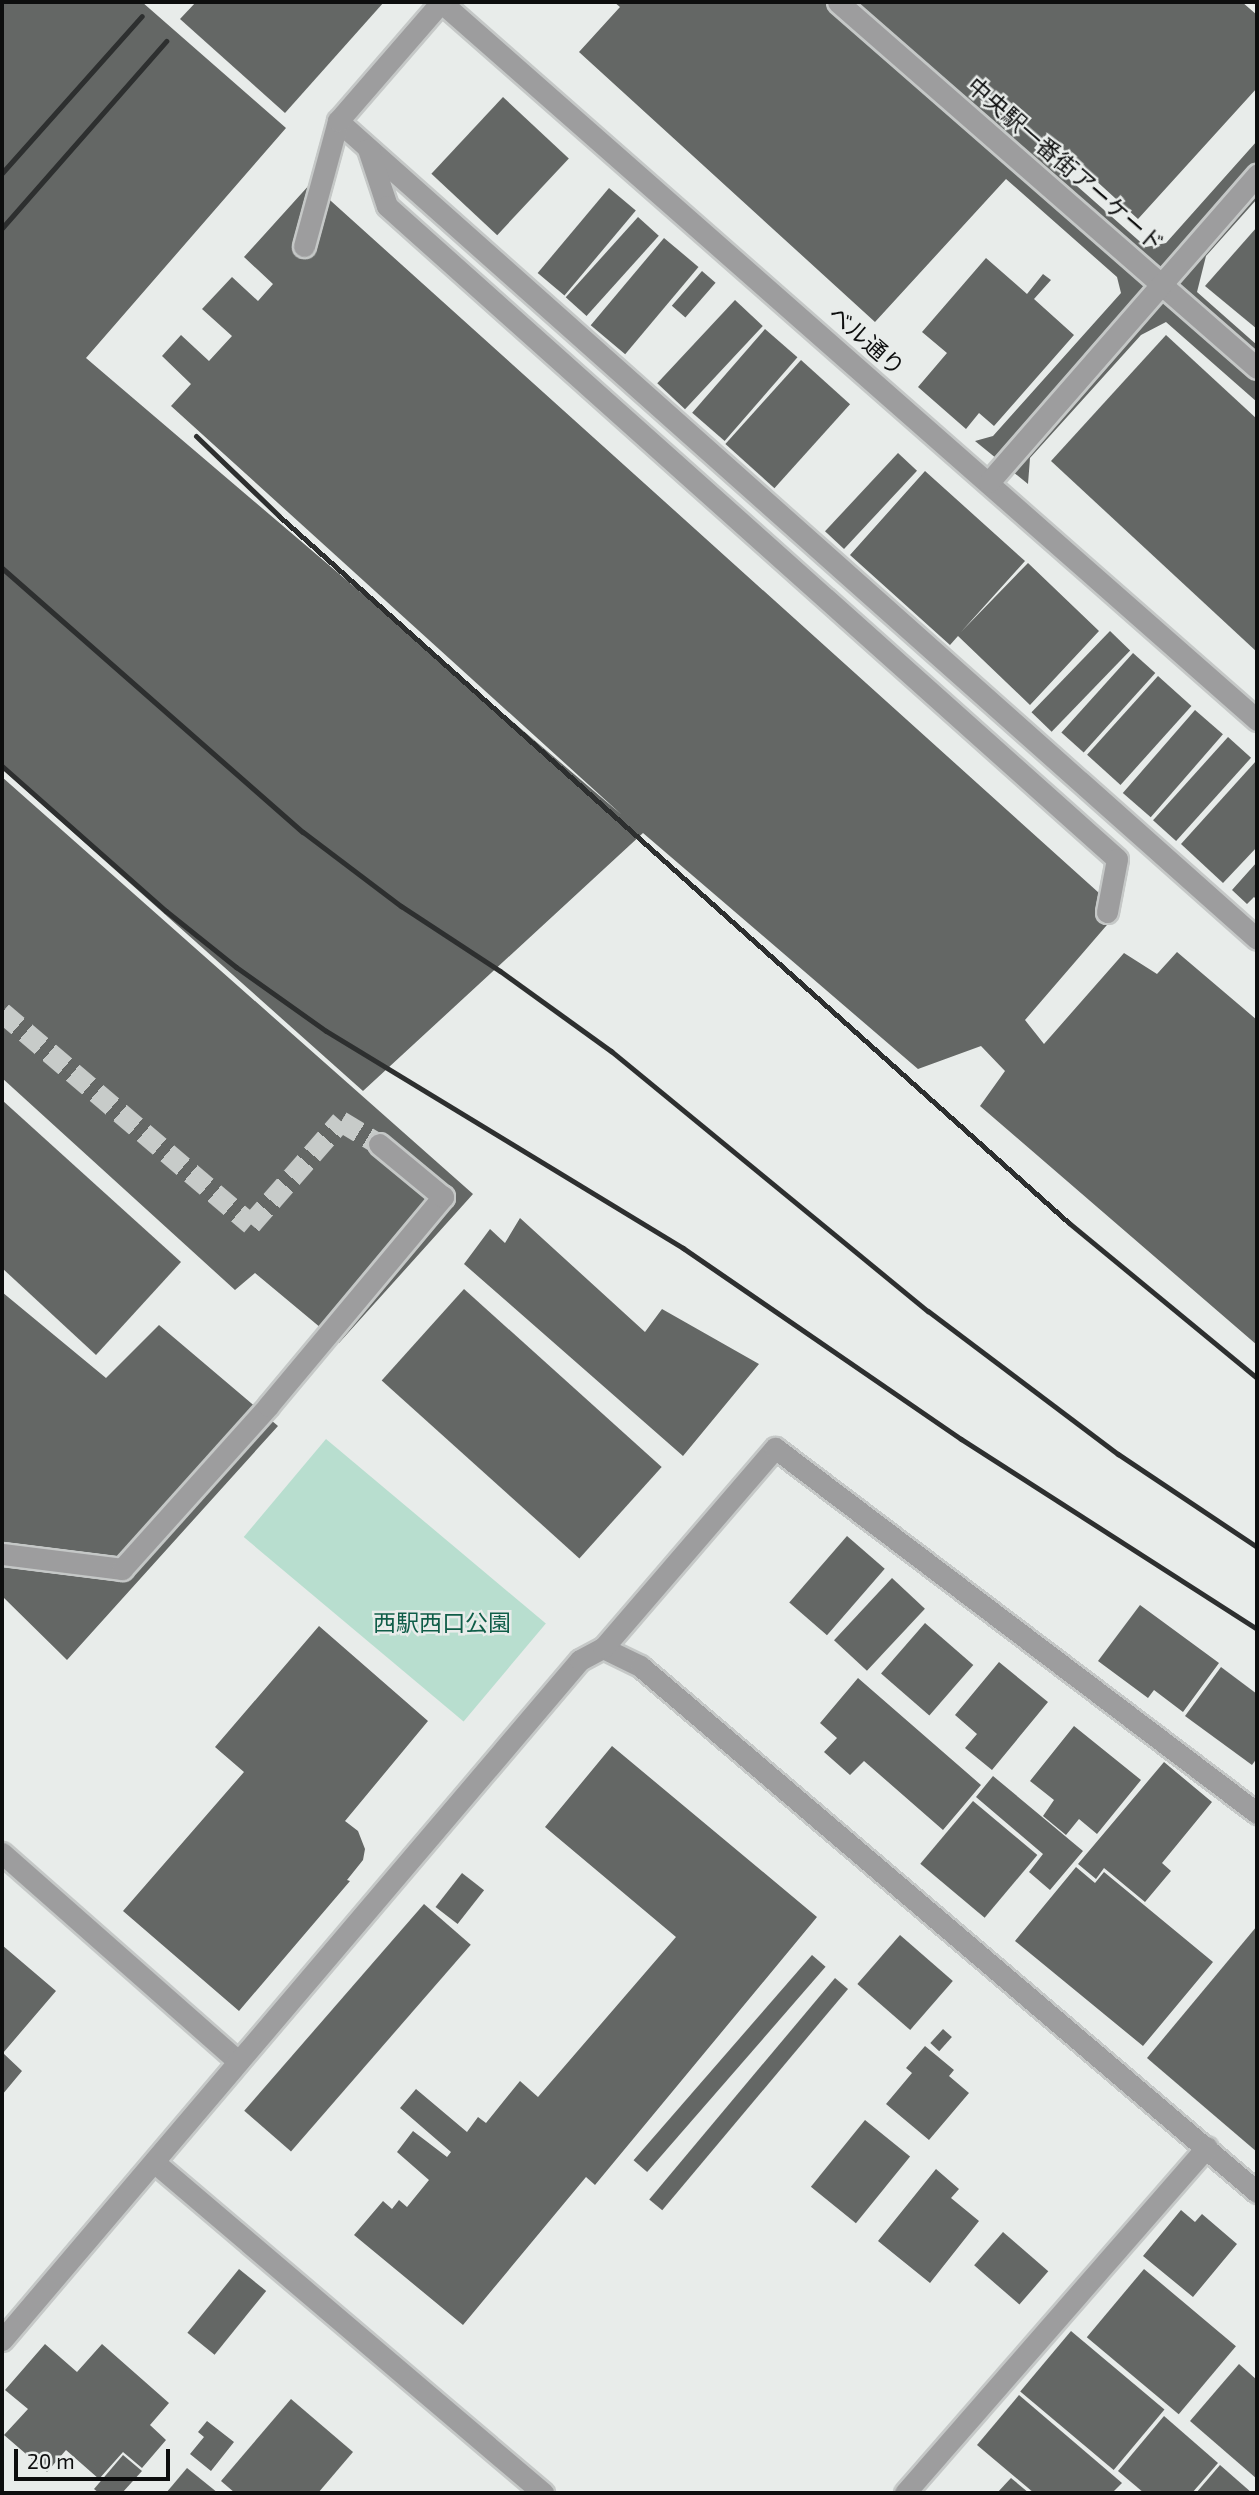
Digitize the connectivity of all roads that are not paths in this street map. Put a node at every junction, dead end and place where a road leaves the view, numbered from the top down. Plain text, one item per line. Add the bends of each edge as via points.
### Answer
1 (441, 2) edge
2 (838, 2) edge
3 (338, 121) junction
4 (367, 147) junction
5 (1257, 175) edge
6 (304, 246) dead end
7 (1163, 284) junction
8 (1257, 368) edge
9 (989, 482) junction
10 (1257, 720) edge
11 (1107, 912) dead end
12 (1257, 939) edge
13 (380, 1144) tunnel mouth
14 (2, 1553) edge
15 (603, 1648) junction
16 (1257, 1813) edge
17 (2, 1853) edge
18 (238, 2060) junction
19 (1207, 2147) junction
20 (154, 2162) junction
21 (1257, 2192) edge
22 (2, 2340) edge
23 (543, 2493) edge
24 (905, 2493) edge

1 - 3 street
1 - 9 street, ベル通り
2 - 7 street, 中央駅一番街アーケード
3 - 4 street
3 - 6 street
4 - 11 street via 387,206 1118,859
4 - 12 street
5 - 7 street
7 - 8 street, 中央駅一番街アーケード
7 - 9 street
9 - 10 street, ベル通り
13 - 14 street via 443,1197 268,1406 122,1569
15 - 16 street via 775,1448
15 - 18 street via 580,1660
15 - 19 street via 640,1666
17 - 18 street
18 - 20 street
19 - 21 street
19 - 24 street
20 - 22 street
20 - 23 street

